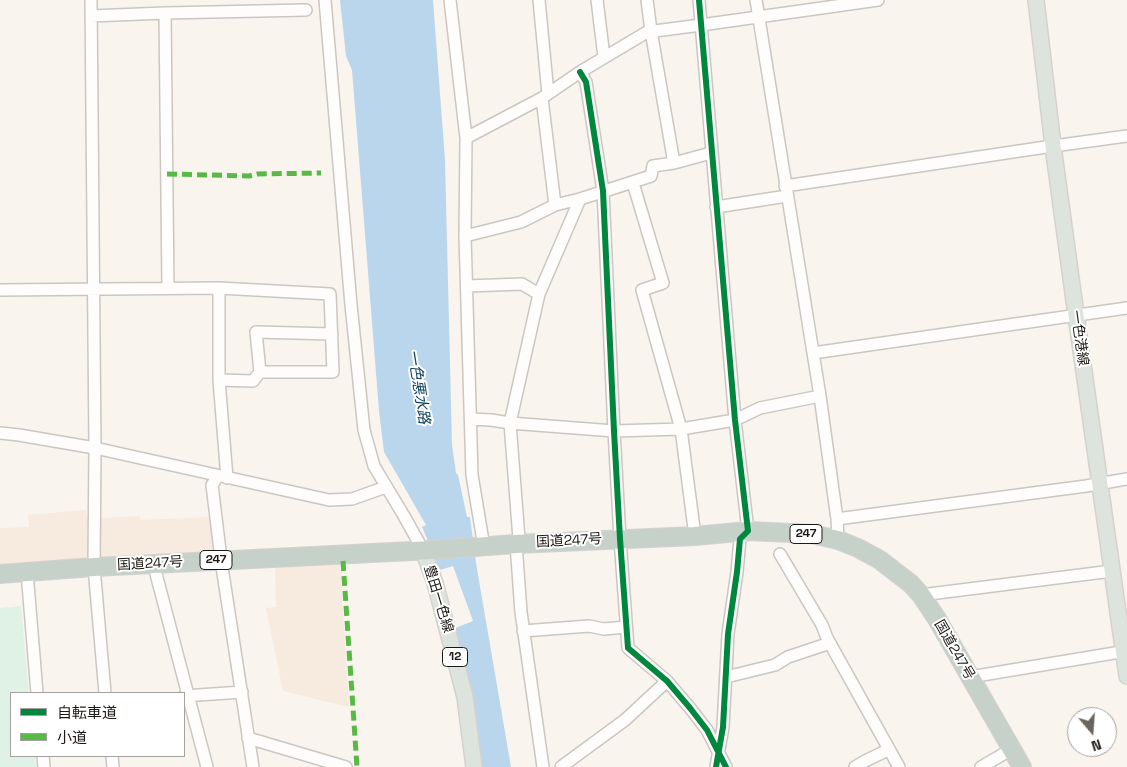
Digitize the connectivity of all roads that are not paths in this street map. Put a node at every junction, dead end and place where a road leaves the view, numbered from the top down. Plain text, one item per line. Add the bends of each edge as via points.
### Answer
1 (90, 0) edge
2 (325, 0) edge
3 (450, 0) edge
4 (539, 0) edge
5 (597, 0) edge
6 (648, 0) edge
7 (698, 0) edge
8 (756, 0) edge
9 (878, 0) edge
10 (1036, 0) edge
11 (306, 10) dead end
12 (165, 12) junction
13 (91, 16) junction
14 (758, 17) junction
15 (701, 25) junction
16 (651, 31) junction
17 (604, 57) junction
18 (580, 72) junction
19 (545, 96) junction
20 (1127, 136) edge
21 (466, 138) junction
22 (1053, 146) junction
23 (711, 153) junction
24 (674, 162) junction
25 (633, 183) junction
26 (603, 191) junction
27 (786, 191) junction
28 (580, 199) junction
29 (555, 205) junction
30 (716, 207) junction
31 (466, 236) junction
32 (467, 286) junction
33 (168, 288) junction
34 (219, 288) junction
35 (0, 290) edge
36 (93, 290) junction
37 (538, 294) junction
38 (1127, 308) edge
39 (1076, 315) junction
40 (332, 334) junction
41 (813, 353) junction
42 (260, 372) junction
43 (219, 380) junction
44 (820, 396) junction
45 (471, 419) junction
46 (735, 420) junction
47 (510, 423) junction
48 (681, 429) junction
49 (614, 431) junction
50 (0, 433) edge
51 (95, 448) junction
52 (222, 477) junction
53 (1127, 479) edge
54 (1099, 483) junction
55 (386, 487) junction
56 (837, 519) junction
57 (748, 531) junction
58 (695, 536) junction
59 (620, 539) junction
60 (838, 540) junction
61 (516, 544) junction
62 (479, 547) junction
63 (428, 550) junction
64 (780, 554) dead end
65 (221, 560) junction
66 (154, 564) junction
67 (94, 567) junction
68 (1112, 571) junction
69 (27, 572) junction
70 (0, 574) edge
71 (921, 595) junction
72 (626, 627) junction
73 (523, 631) junction
74 (830, 642) junction
75 (1125, 651) edge
76 (1127, 676) edge
77 (726, 677) junction
78 (970, 677) junction
79 (667, 680) junction
80 (37, 692) edge
81 (105, 692) edge
82 (242, 692) junction
83 (186, 695) edge
84 (248, 738) junction
85 (1012, 749) junction
86 (888, 750) junction
87 (718, 752) junction
88 (207, 767) edge
89 (253, 767) edge
90 (346, 767) edge
91 (474, 767) edge
92 (543, 767) edge
93 (561, 767) edge
94 (716, 767) edge
95 (726, 767) edge
96 (855, 767) edge
97 (899, 767) edge
98 (981, 767) edge
99 (1022, 767) edge

1 - 13 street
2 - 55 street via 364,430 374,466
3 - 21 street
4 - 19 street
5 - 17 street
6 - 16 street
7 - 15 street
8 - 14 street
9 - 14 street
10 - 22 main road, 一色港線
11 - 12 street
12 - 13 street
12 - 33 street
13 - 36 street
14 - 15 street
14 - 27 street
15 - 16 street
15 - 23 street
16 - 17 street
16 - 24 street
17 - 18 street
18 - 19 street
18 - 26 street via 586,82
19 - 21 street
19 - 29 street
20 - 22 street
21 - 31 street
22 - 27 street
22 - 39 main road, 一色港線
23 - 24 street
23 - 30 street
24 - 25 street via 653,166 651,176
25 - 26 street
25 - 48 street via 663,283 642,290
26 - 28 street
26 - 49 street
27 - 30 street
27 - 41 street
28 - 29 street
28 - 37 street
29 - 31 street via 521,222
30 - 46 street
31 - 32 street
32 - 37 street via 522,284
32 - 45 street
33 - 34 street
33 - 36 street
34 - 40 street via 330,294
34 - 43 street
35 - 36 street
36 - 51 street
37 - 47 street
38 - 39 street
39 - 41 street
39 - 54 main road, 一色港線
40 - 42 street via 333,372
40 - 42 street via 256,332
41 - 44 street
42 - 43 street via 253,380
43 - 52 street
44 - 46 street via 760,408
44 - 56 street
45 - 47 street
45 - 62 street
46 - 48 street
46 - 57 street
47 - 49 street
47 - 61 street via 519,539
48 - 49 street
48 - 58 street
49 - 59 street
50 - 51 street
51 - 52 street
51 - 67 street
52 - 55 street via 329,500 352,499
52 - 65 street via 212,485
53 - 54 street
54 - 56 street
54 - 68 main road, 一色港線
55 - 63 street
56 - 60 street
57 - 58 highway, 国道247号 / 247
57 - 60 highway, 国道247号 / 247 via 812,534
57 - 77 street via 740,539
58 - 59 highway, 国道247号 / 247
59 - 61 highway, 国道247号 / 247
59 - 72 street
60 - 71 highway, 国道247号 / 247 via 880,560
61 - 62 highway, 国道247号 / 247
61 - 73 street
62 - 63 highway, 国道247号 / 247
63 - 65 highway, 国道247号 / 247
63 - 91 main road, 豊田一色線 / 12 via 465,697
64 - 74 street
65 - 66 highway, 国道247号 / 247
65 - 82 street
66 - 67 highway, 国道247号 / 247
66 - 83 street
67 - 69 highway, 国道247号 / 247
67 - 81 street
68 - 71 street
68 - 75 main road, 一色港線
69 - 70 highway, 国道247号 / 247
69 - 80 street
71 - 78 highway, 国道247号 / 247
72 - 73 street
72 - 79 street via 628,648
73 - 92 street
74 - 77 street via 775,664
74 - 86 street
75 - 76 main road, 一色港線
75 - 78 street
77 - 87 street
78 - 85 highway, 国道247号 / 247
79 - 87 street via 707,730
79 - 93 street via 625,720
82 - 83 street
82 - 84 street
83 - 88 street
84 - 89 street
84 - 90 street
85 - 98 street
85 - 99 highway, 国道247号 / 247
86 - 96 street
86 - 97 street
87 - 94 street
87 - 95 street

